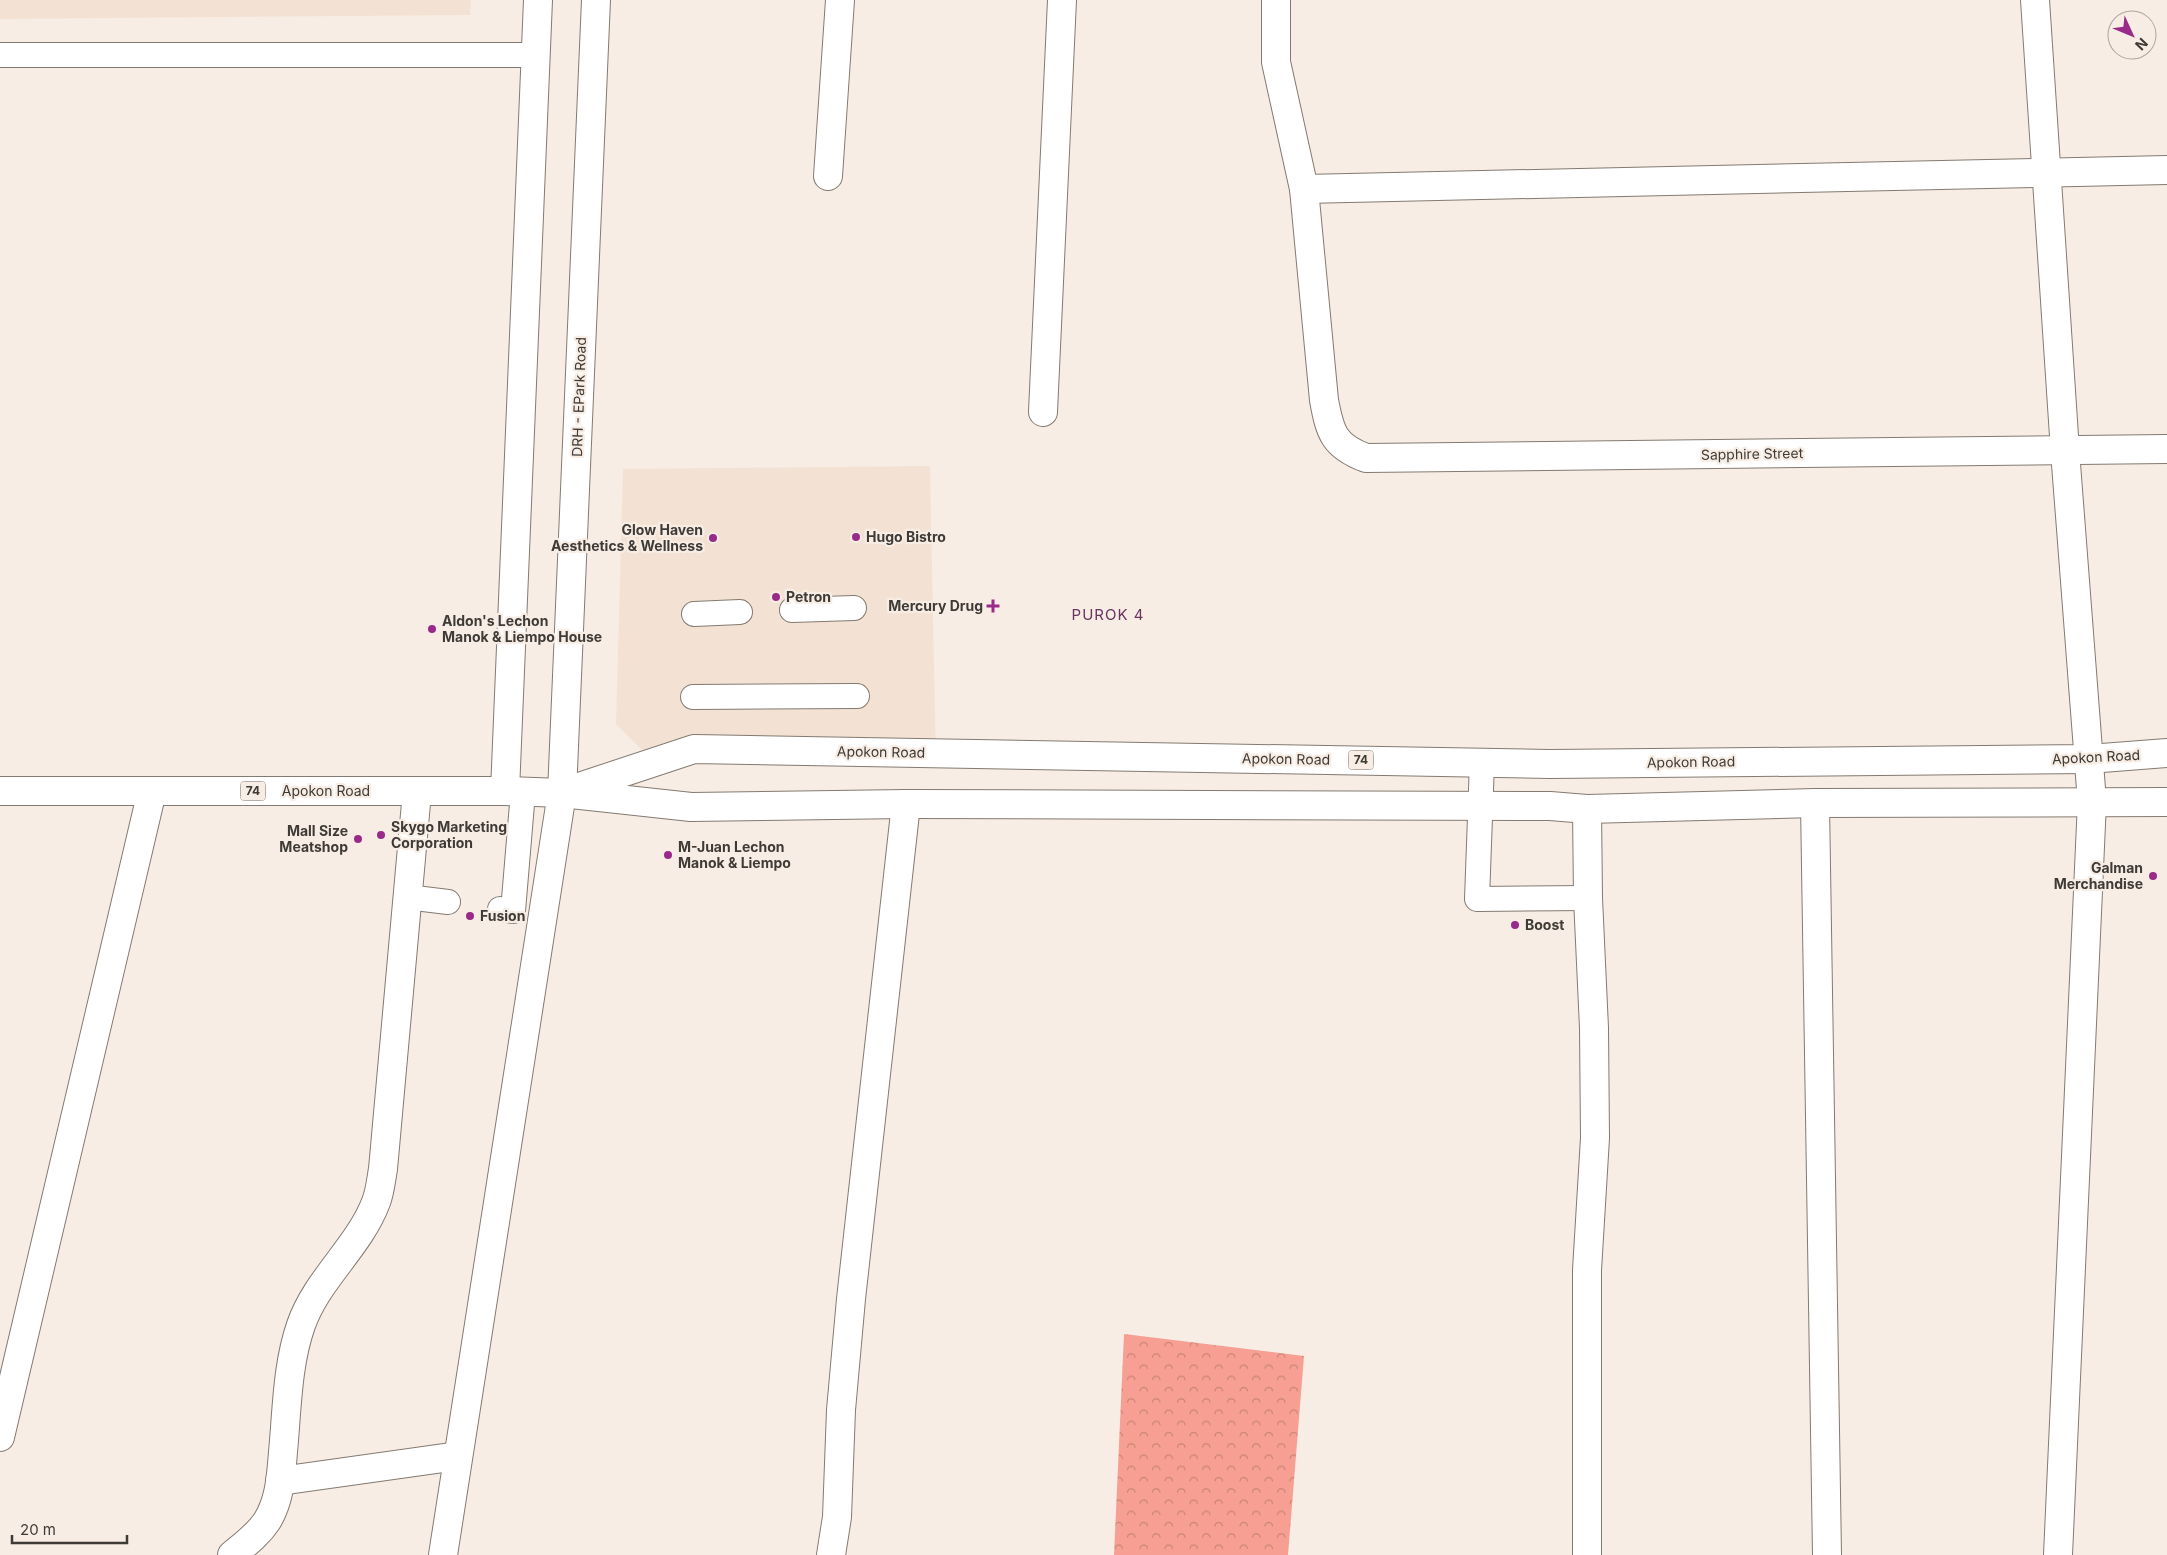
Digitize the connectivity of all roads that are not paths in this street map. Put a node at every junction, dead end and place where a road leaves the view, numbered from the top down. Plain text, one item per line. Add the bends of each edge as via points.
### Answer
1 (538, 0) edge
2 (596, 0) edge
3 (840, 0) edge
4 (1062, 0) edge
5 (1276, 0) edge
6 (2035, 0) edge
7 (535, 54) junction
8 (0, 55) edge
9 (2167, 170) edge
10 (2046, 172) junction
11 (828, 176) dead end
12 (1304, 189) junction
13 (1043, 412) dead end
14 (2167, 449) edge
15 (2065, 450) junction
16 (854, 608) dead end
17 (792, 610) dead end
18 (740, 612) dead end
19 (694, 614) dead end
20 (857, 696) dead end
21 (693, 697) dead end
22 (2167, 753) edge
23 (2089, 758) junction
24 (1482, 762) junction
25 (0, 791) edge
26 (152, 791) junction
27 (417, 792) junction
28 (514, 792) junction
29 (562, 793) junction
30 (2092, 802) junction
31 (2167, 802) edge
32 (1815, 803) junction
33 (906, 804) junction
34 (1480, 805) junction
35 (1587, 808) junction
36 (407, 897) junction
37 (1588, 898) junction
38 (448, 902) dead end
39 (500, 909) dead end
40 (0, 1437) edge
41 (458, 1456) junction
42 (280, 1481) junction
43 (232, 1555) edge
44 (443, 1555) edge
45 (831, 1555) edge
46 (1587, 1555) edge
47 (1827, 1555) edge
48 (2058, 1555) edge

1 - 7 main road
2 - 29 main road, DRH - EPark Road
3 - 11 main road
4 - 13 main road
5 - 12 main road via 1276,62
6 - 10 main road
7 - 8 lane
7 - 28 main road
9 - 10 main road
10 - 12 main road
10 - 15 main road
12 - 15 main road, Sapphire Street via 1324,400 1331,433 1340,444 1366,458
14 - 15 main road, Sapphire Street
15 - 23 main road
16 - 17 lane
18 - 19 lane
20 - 21 lane
22 - 23 main road, Apokon Road / 74
23 - 24 main road, Apokon Road / 74
23 - 30 main road
24 - 29 main road, Apokon Road / 74 via 694,749
24 - 34 lane
25 - 26 main road, Apokon Road / 74
26 - 27 main road, Apokon Road / 74
26 - 40 main road
27 - 28 main road, Apokon Road / 74
27 - 36 main road
28 - 29 main road, Apokon Road / 74
28 - 39 lane via 513,911
29 - 33 main road, Apokon Road / 74 via 691,807
29 - 41 main road, DRH - EPark Road
30 - 31 main road, Apokon Road / 74
30 - 32 main road, Apokon Road / 74
30 - 48 main road
32 - 35 main road, Apokon Road / 74
32 - 47 main road
33 - 34 main road, Apokon Road / 74
33 - 45 main road via 851,1299 841,1410 837,1517
34 - 35 main road, Apokon Road / 74
34 - 37 lane via 1477,899
35 - 37 main road
36 - 38 lane
36 - 42 main road via 383,1169 376,1202 313,1298 301,1323 292,1353
37 - 46 main road via 1595,1138 1587,1270
41 - 42 main road
41 - 44 main road, DRH - EPark Road
42 - 43 main road via 276,1503 266,1522

